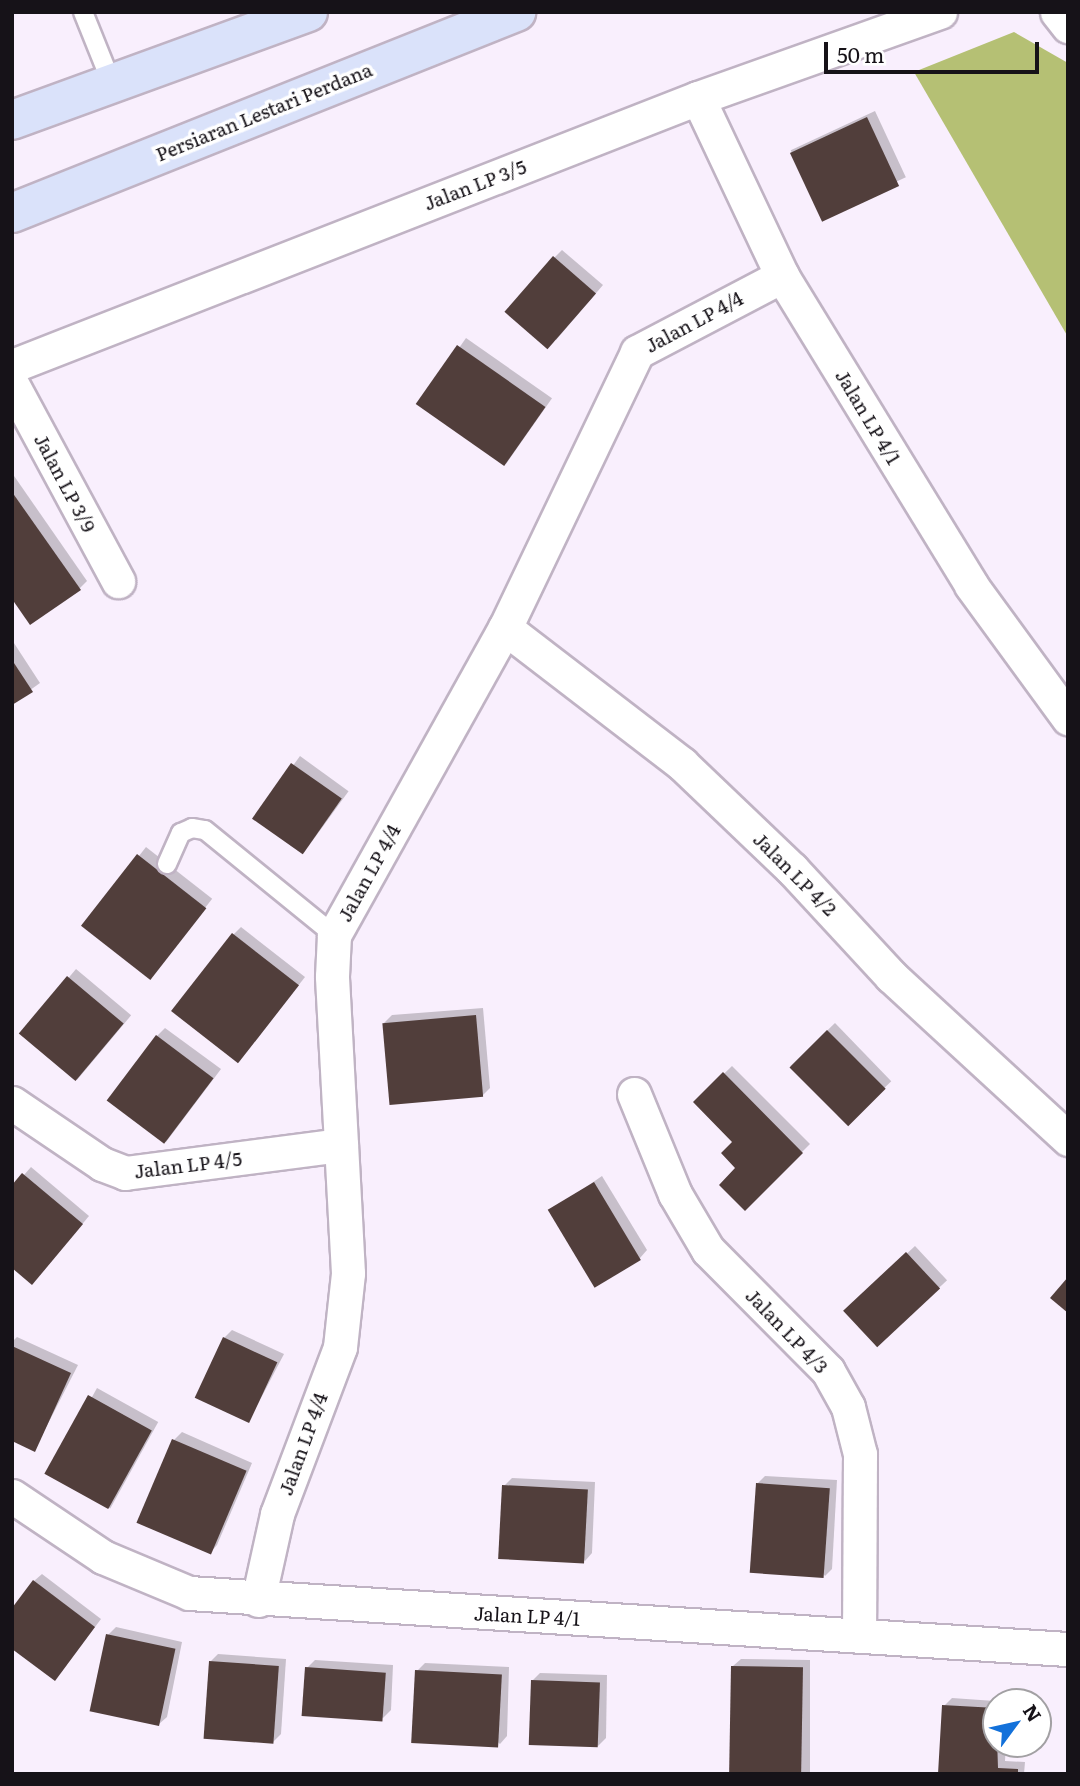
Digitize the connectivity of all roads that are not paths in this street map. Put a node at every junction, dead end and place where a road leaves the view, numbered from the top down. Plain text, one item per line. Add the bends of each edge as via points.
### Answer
1 (83, 12) edge
2 (308, 12) edge
3 (516, 12) edge
4 (940, 12) edge
5 (1057, 12) edge
6 (1068, 26) edge
7 (112, 84) junction
8 (698, 98) junction
9 (12, 120) edge
10 (12, 213) edge
11 (782, 276) junction
12 (12, 366) edge
13 (12, 384) edge
14 (118, 582) dead end
15 (505, 628) junction
16 (1068, 718) edge
17 (167, 864) dead end
18 (334, 935) junction
19 (634, 1094) dead end
20 (12, 1103) edge
21 (1068, 1139) edge
22 (341, 1145) junction
23 (12, 1496) edge
24 (258, 1600) junction
25 (859, 1636) junction
26 (1068, 1649) edge

1 - 7 lane
2 - 7 main road
3 - 10 main road, Persiaran Lestari Perdana
4 - 8 street, Jalan LP 3/5
5 - 6 street
7 - 9 main road
8 - 11 street, Jalan LP 4/1
8 - 12 street, Jalan LP 3/5
11 - 15 street, Jalan LP 4/4 via 637,352
11 - 16 street, Jalan LP 4/1 via 971,585
13 - 14 street, Jalan LP 3/9
15 - 18 street, Jalan LP 4/4
15 - 21 street, Jalan LP 4/2 via 681,764 792,869 891,976
17 - 18 lane via 181,833 205,830
18 - 22 street, Jalan LP 4/4
19 - 25 street, Jalan LP 4/3 via 675,1194 708,1250 828,1371 848,1407 860,1454
20 - 22 street, Jalan LP 4/5 via 102,1164 125,1173
22 - 24 street, Jalan LP 4/4 via 348,1273 340,1347 277,1514
23 - 24 street, Jalan LP 4/1 via 103,1557 190,1592
24 - 25 street, Jalan LP 4/1
25 - 26 street, Jalan LP 4/1

